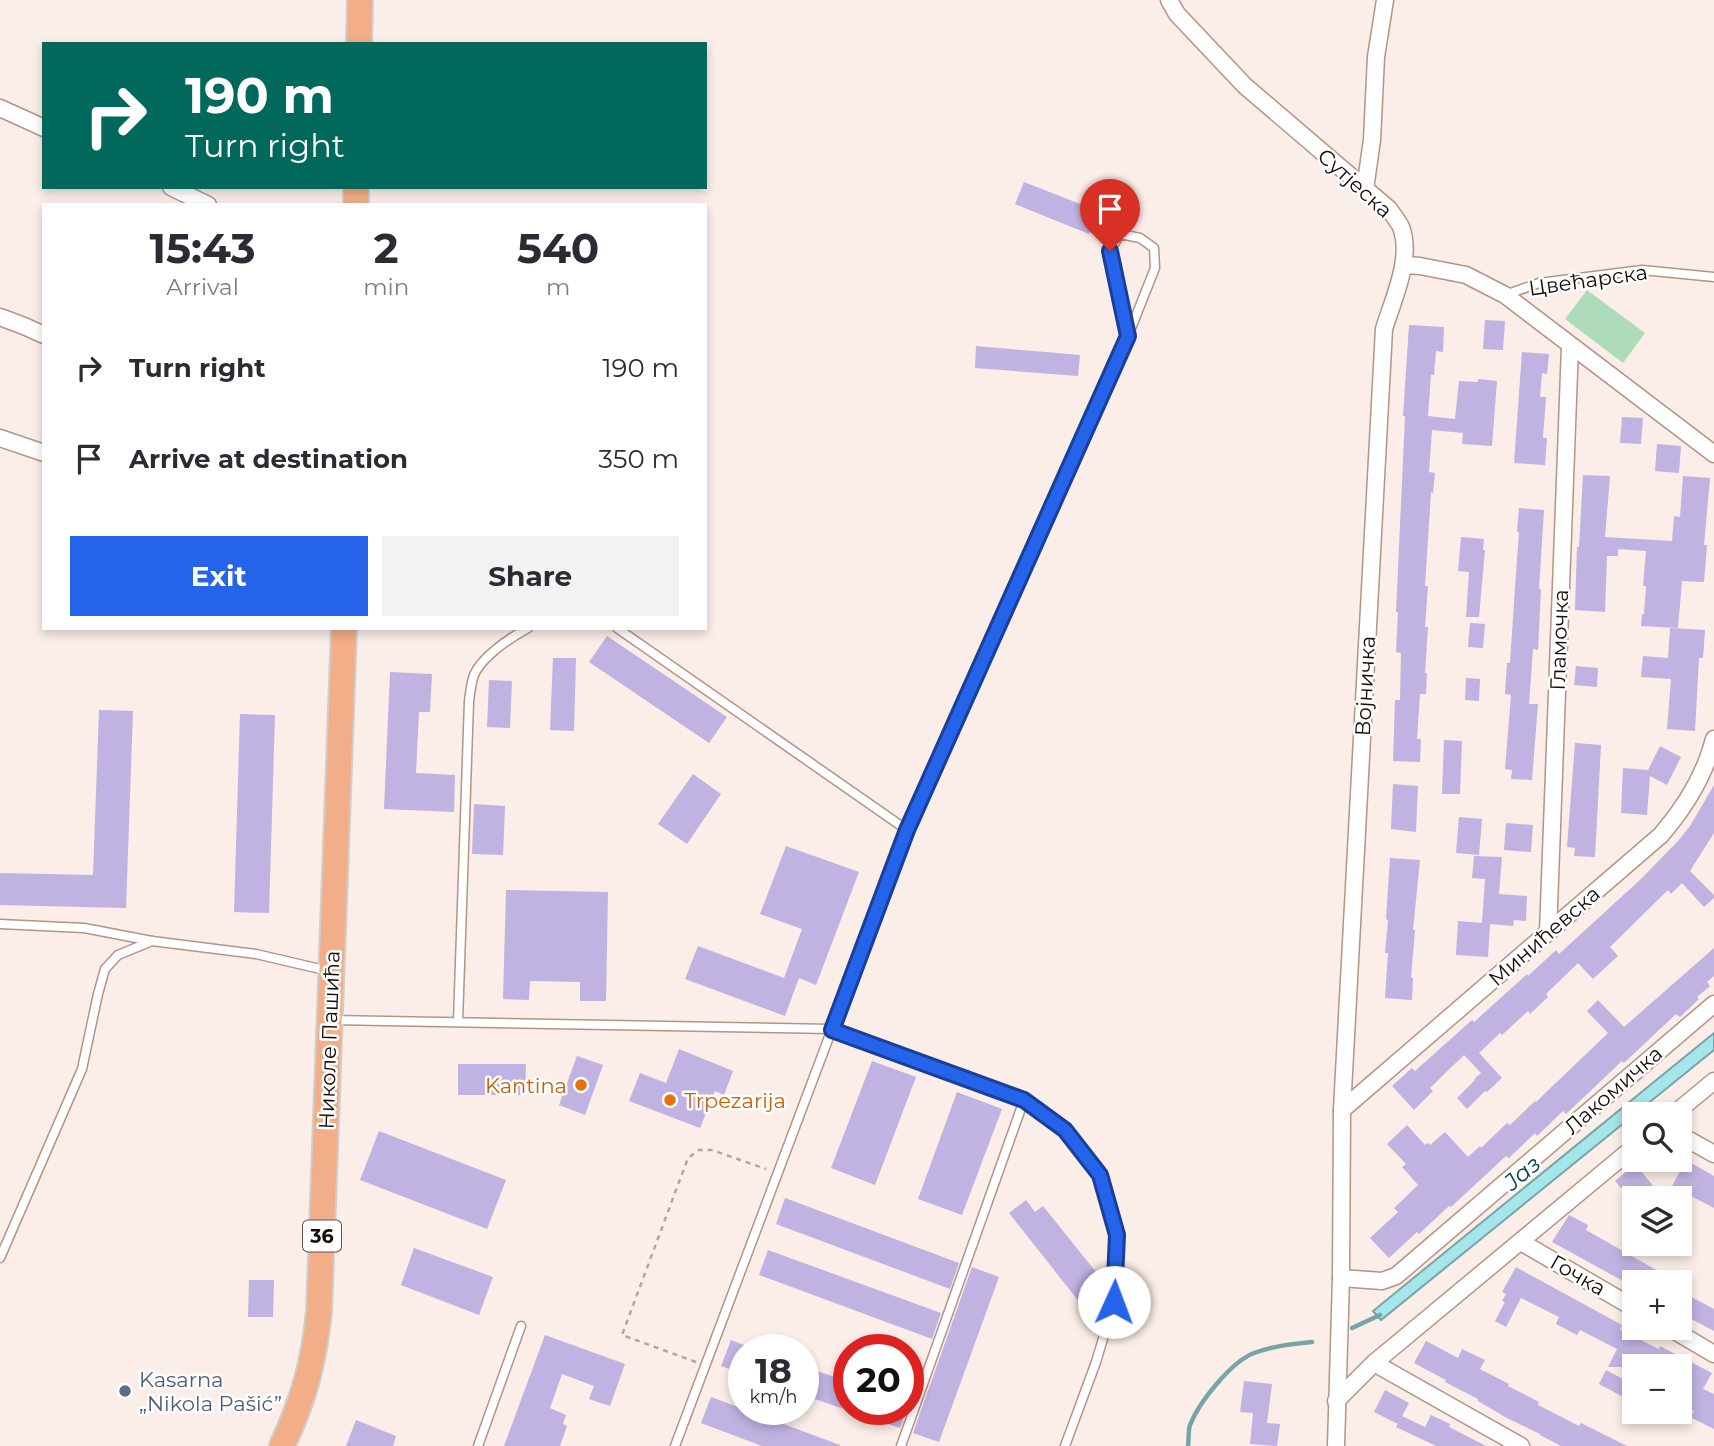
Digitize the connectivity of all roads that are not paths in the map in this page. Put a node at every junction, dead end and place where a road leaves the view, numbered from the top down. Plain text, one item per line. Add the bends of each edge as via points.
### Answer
1 (360, 0) edge
2 (1169, 0) edge
3 (1385, 0) edge
4 (359, 42) edge
5 (0, 108) edge
6 (42, 127) edge
7 (175, 189) edge
8 (1365, 189) junction
9 (204, 203) edge
10 (1404, 265) junction
11 (1714, 277) edge
12 (1505, 295) junction
13 (0, 317) edge
14 (42, 334) edge
15 (1128, 336) junction
16 (1570, 346) junction
17 (0, 438) edge
18 (42, 452) edge
19 (1714, 454) edge
20 (344, 630) edge
21 (524, 630) edge
22 (620, 630) edge
23 (1714, 739) edge
24 (907, 830) junction
25 (0, 924) edge
26 (1548, 933) junction
27 (152, 941) junction
28 (332, 971) junction
29 (1714, 1004) edge
30 (331, 1020) junction
31 (458, 1023) junction
32 (832, 1030) junction
33 (1714, 1081) edge
34 (1024, 1100) junction
35 (1689, 1102) edge
36 (1342, 1110) junction
37 (1692, 1142) edge
38 (1714, 1154) edge
39 (1622, 1157) edge
40 (1521, 1242) junction
41 (0, 1258) edge
42 (1341, 1278) junction
43 (1622, 1301) edge
44 (521, 1326) dead end
45 (1690, 1340) edge
46 (1714, 1354) edge
47 (1374, 1363) junction
48 (1336, 1401) junction
49 (282, 1446) edge
50 (478, 1446) edge
51 (675, 1446) edge
52 (901, 1446) edge
53 (1065, 1446) edge
54 (1336, 1446) edge
55 (1521, 1446) edge

1 - 4 main road
2 - 8 street, Сутјеска via 1245,86
3 - 8 street
5 - 6 street
7 - 9 street
8 - 10 street, Сутјеска via 1400,225
10 - 12 street via 1466,275
10 - 36 street, Војничка via 1384,329
11 - 12 lane, Цвећарска via 1642,270 1539,284
12 - 16 street
13 - 14 street
15 - 15 lane via 1155,268 1153,248 1140,238 1120,234 1110,251
15 - 24 lane
16 - 19 street
16 - 26 street, Гламочка
17 - 18 street
20 - 28 main road, Николе Пашића / 36
21 - 31 lane via 483,661 473,676
22 - 24 lane
23 - 26 street, Минићевска via 1697,784 1668,827
24 - 32 lane
25 - 27 lane via 84,928
26 - 36 street, Минићевска
27 - 28 lane via 256,954
27 - 41 lane via 118,955 105,969 82,1069
28 - 30 main road, Николе Пашића / 36
29 - 42 street, Лакомичка via 1396,1276 1382,1281
30 - 31 lane
30 - 49 main road, Николе Пашића / 36 via 317,1331 303,1396
31 - 32 lane
32 - 34 lane
32 - 51 lane
33 - 35 street
34 - 52 lane
34 - 53 lane via 1065,1130 1100,1175 1117,1235 1114,1302
36 - 42 street, Војничка
37 - 38 street
39 - 40 street
40 - 43 street, Гочка
40 - 47 street
42 - 48 street, Војничка
44 - 50 lane
45 - 46 street
47 - 48 street
47 - 55 street
48 - 54 street, Војничка

